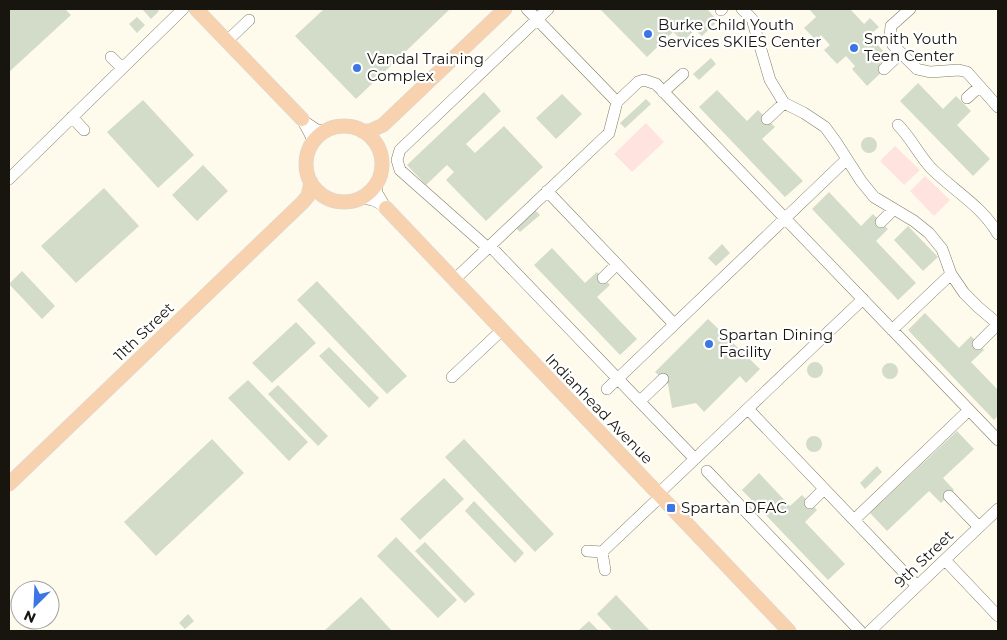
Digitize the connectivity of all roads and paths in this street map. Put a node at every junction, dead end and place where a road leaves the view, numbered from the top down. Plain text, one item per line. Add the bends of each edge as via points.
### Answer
1 (183, 9) edge
2 (196, 9) edge
3 (506, 9) edge
4 (527, 9) edge
5 (548, 9) edge
6 (742, 9) edge
7 (910, 9) edge
8 (249, 20) dead end
9 (537, 20) junction
10 (227, 41) junction
11 (901, 53) junction
12 (111, 57) dead end
13 (122, 68) junction
14 (884, 69) dead end
15 (683, 74) dead end
16 (980, 87) junction
17 (663, 92) junction
18 (967, 98) dead end
19 (616, 102) junction
20 (784, 102) junction
21 (998, 107) edge
22 (72, 118) junction
23 (767, 119) dead end
24 (302, 120) junction
25 (383, 125) junction
26 (898, 125) dead end
27 (84, 130) dead end
28 (326, 131) junction
29 (362, 131) junction
30 (311, 146) junction
31 (378, 147) junction
32 (847, 159) junction
33 (9, 179) edge
34 (310, 182) junction
35 (376, 184) junction
36 (547, 191) junction
37 (324, 197) junction
38 (360, 198) junction
39 (302, 203) junction
40 (386, 208) junction
41 (894, 210) junction
42 (785, 218) junction
43 (881, 222) dead end
44 (998, 234) edge
45 (489, 247) junction
46 (617, 264) junction
47 (951, 274) junction
48 (603, 278) dead end
49 (454, 280) junction
50 (862, 299) junction
51 (674, 324) junction
52 (998, 324) edge
53 (502, 330) junction
54 (892, 330) junction
55 (978, 344) dead end
56 (452, 377) dead end
57 (618, 378) junction
58 (663, 379) dead end
59 (607, 389) dead end
60 (640, 401) junction
61 (748, 409) junction
62 (969, 410) junction
63 (998, 440) edge
64 (695, 459) junction
65 (707, 471) dead end
66 (9, 484) edge
67 (824, 489) junction
68 (659, 495) junction
69 (949, 496) dead end
70 (810, 503) dead end
71 (998, 509) edge
72 (854, 520) junction
73 (979, 527) junction
74 (586, 551) dead end
75 (602, 552) junction
76 (945, 560) junction
77 (605, 570) dead end
78 (917, 586) junction
79 (998, 616) edge
80 (788, 631) edge
81 (860, 631) edge
82 (870, 631) edge

1 - 13 street
2 - 10 main road
3 - 25 main road
4 - 9 street
5 - 9 street
6 - 20 street via 752,19 770,80
7 - 11 street via 891,26 893,45
8 - 10 street
9 - 19 street
9 - 45 street via 400,150 397,160 400,170
10 - 24 main road
11 - 14 street
11 - 16 street via 917,69 967,72
12 - 13 street
13 - 22 street
15 - 17 street
16 - 18 street
16 - 21 street
17 - 19 street via 656,84 644,80
17 - 42 street
19 - 36 street via 609,133
20 - 23 street
20 - 32 street via 825,127
22 - 27 street
22 - 33 street
24 - 28 street via 311,127
24 - 30 street via 311,136
25 - 29 main road
25 - 31 main road
26 - 44 street via 932,169 978,208
28 - 29 main road via 344,126
28 - 30 main road
29 - 31 main road
30 - 34 main road via 306,163
31 - 35 main road via 382,165
32 - 41 street via 874,197
32 - 42 street
34 - 37 main road
34 - 39 main road via 308,196
35 - 38 main road
35 - 40 street via 377,193
36 - 45 street
36 - 46 street
37 - 38 main road via 340,202
37 - 39 main road via 316,196
38 - 40 street via 378,201
39 - 66 main road, 11th Street
40 - 49 main road, Indianhead Avenue
41 - 43 street
41 - 47 street via 929,233 942,249
42 - 50 street
42 - 51 street
45 - 49 street
45 - 57 street
46 - 48 street
46 - 51 street
47 - 52 street via 964,294
47 - 54 street
49 - 53 main road, Indianhead Avenue
50 - 54 street
50 - 61 street
51 - 57 street
52 - 55 street
53 - 56 street
53 - 68 main road, Indianhead Avenue
54 - 62 street
57 - 59 street
57 - 60 street
58 - 60 street
60 - 64 street
61 - 64 street
61 - 67 street
62 - 63 street
62 - 72 street
64 - 68 street
65 - 81 street
67 - 70 street
67 - 72 street
68 - 75 street
68 - 80 main road, Indianhead Avenue
69 - 73 street
71 - 73 street, 9th Street
72 - 78 street
73 - 76 street, 9th Street
74 - 75 street
75 - 77 street
76 - 78 street, 9th Street
76 - 79 street
78 - 82 street, 9th Street

